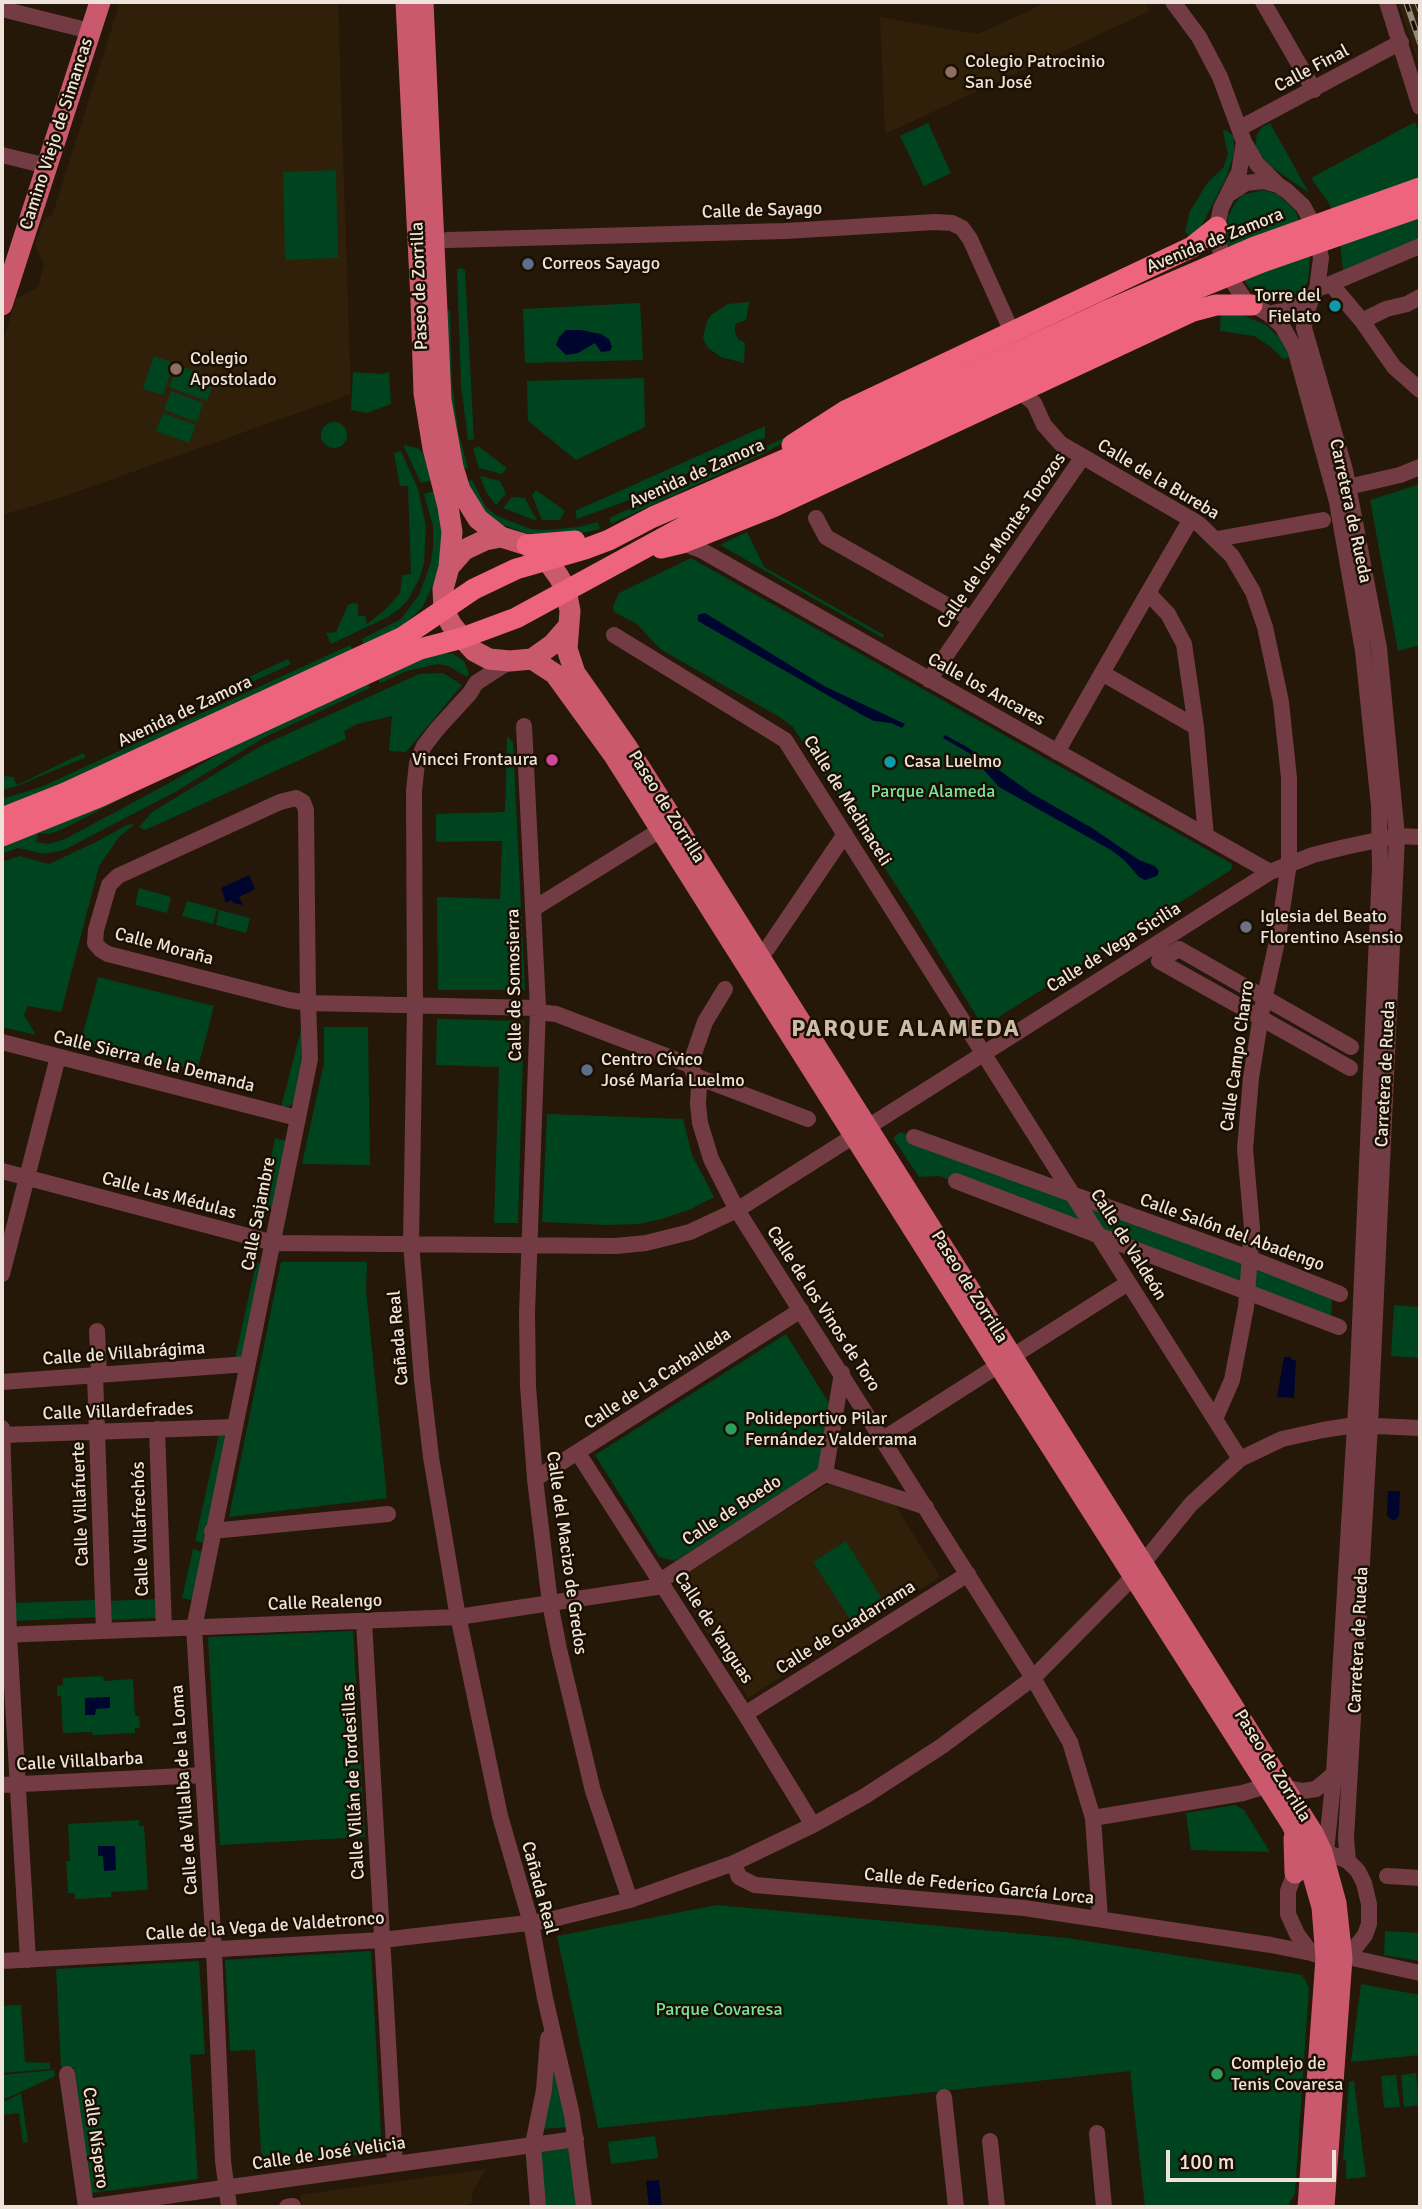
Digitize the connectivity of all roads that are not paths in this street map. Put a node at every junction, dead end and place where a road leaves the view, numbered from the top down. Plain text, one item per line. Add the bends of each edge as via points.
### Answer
1 (100, 2) edge
2 (406, 2) edge
3 (423, 2) edge
4 (1173, 2) edge
5 (1263, 2) edge
6 (1387, 2) edge
7 (2, 9) edge
8 (90, 31) junction
9 (1401, 42) junction
10 (1314, 90) junction
11 (1420, 107) edge
12 (1242, 135) junction
13 (2, 155) edge
14 (47, 166) junction
15 (1278, 185) junction
16 (1420, 188) edge
17 (1229, 194) junction
18 (1420, 207) edge
19 (1217, 227) junction
20 (447, 240) dead end
21 (1420, 246) edge
22 (1320, 290) junction
23 (1420, 297) edge
24 (2, 305) edge
25 (1260, 310) junction
26 (1362, 321) junction
27 (1012, 332) junction
28 (1418, 385) edge
29 (959, 389) junction
30 (1020, 392) junction
31 (1082, 458) junction
32 (1420, 467) edge
33 (736, 479) junction
34 (1348, 487) junction
35 (653, 517) junction
36 (816, 518) dead end
37 (1191, 519) junction
38 (1323, 520) dead end
39 (501, 537) junction
40 (1217, 540) junction
41 (682, 543) junction
42 (527, 545) junction
43 (625, 557) junction
44 (546, 559) junction
45 (449, 567) junction
46 (566, 590) junction
47 (1148, 593) junction
48 (444, 610) junction
49 (971, 619) junction
50 (567, 628) junction
51 (614, 635) dead end
52 (468, 644) junction
53 (532, 659) junction
54 (510, 661) junction
55 (1102, 673) junction
56 (929, 680) junction
57 (476, 683) junction
58 (524, 726) dead end
59 (1196, 727) junction
60 (1057, 752) junction
61 (303, 802) joint
62 (2, 818) edge
63 (662, 829) junction
64 (845, 834) junction
65 (2, 836) edge
66 (1206, 836) junction
67 (1397, 836) junction
68 (1420, 837) edge
69 (1379, 839) junction
70 (1289, 863) junction
71 (1270, 872) junction
72 (533, 909) junction
73 (767, 949) dead end
74 (725, 989) dead end
75 (1264, 997) junction
76 (308, 1003) junction
77 (415, 1006) junction
78 (538, 1010) junction
79 (1260, 1018) junction
80 (2, 1042) edge
81 (1351, 1047) dead end
82 (984, 1052) junction
83 (58, 1057) junction
84 (1350, 1068) dead end
85 (695, 1075) junction
86 (297, 1118) junction
87 (808, 1119) dead end
88 (860, 1130) junction
89 (914, 1137) dead end
90 (2, 1171) edge
91 (26, 1177) junction
92 (956, 1181) dead end
93 (1074, 1196) junction
94 (737, 1210) junction
95 (1099, 1236) junction
96 (274, 1243) junction
97 (411, 1243) junction
98 (529, 1244) junction
99 (1249, 1258) junction
100 (2, 1275) edge
101 (1128, 1283) junction
102 (1247, 1292) junction
103 (1339, 1294) dead end
104 (801, 1310) junction
105 (1339, 1327) dead end
106 (97, 1331) dead end
107 (1006, 1361) junction
108 (248, 1364) junction
109 (842, 1373) junction
110 (97, 1375) junction
111 (2, 1382) edge
112 (1215, 1419) junction
113 (1363, 1425) junction
114 (234, 1427) junction
115 (2, 1428) edge
116 (1420, 1428) edge
117 (157, 1429) junction
118 (97, 1431) junction
119 (2, 1435) edge
120 (883, 1439) junction
121 (578, 1453) junction
122 (1240, 1458) junction
123 (825, 1474) junction
124 (535, 1479) junction
125 (926, 1507) junction
126 (388, 1514) dead end
127 (212, 1531) junction
128 (1139, 1569) junction
129 (968, 1574) junction
130 (661, 1583) junction
131 (550, 1602) junction
132 (458, 1618) junction
133 (364, 1621) junction
134 (194, 1628) junction
135 (163, 1629) junction
136 (104, 1631) junction
137 (5, 1635) edge
138 (1033, 1678) junction
139 (745, 1714) junction
140 (1334, 1774) junction
141 (203, 1775) junction
142 (9, 1785) edge
143 (1278, 1787) junction
144 (1093, 1818) junction
145 (813, 1825) junction
146 (1313, 1859) junction
147 (1348, 1861) junction
148 (734, 1863) junction
149 (1387, 1877) dead end
150 (1420, 1878) edge
151 (630, 1900) junction
152 (1288, 1914) junction
153 (1100, 1919) junction
154 (530, 1923) junction
155 (382, 1940) junction
156 (1360, 1944) junction
157 (1271, 1945) junction
158 (214, 1950) junction
159 (1331, 1956) junction
160 (28, 1960) junction
161 (2, 1961) edge
162 (1371, 1962) junction
163 (1420, 1973) edge
164 (545, 1998) junction
165 (66, 2074) dead end
166 (944, 2097) dead end
167 (1097, 2133) dead end
168 (576, 2139) junction
169 (990, 2141) dead end
170 (533, 2144) junction
171 (396, 2164) junction
172 (226, 2187) junction
173 (87, 2207) edge
174 (229, 2207) edge
175 (538, 2207) edge
176 (584, 2207) edge
177 (956, 2207) edge
178 (998, 2207) edge
179 (1104, 2207) edge
180 (1308, 2207) edge
181 (1324, 2207) edge

1 - 8 main road, Camino Viejo de Simancas
2 - 45 main road, Paseo de Zorrilla via 424,393 452,533
3 - 39 main road, Paseo de Zorrilla via 441,400 460,490 478,519
4 - 12 street via 1220,77
5 - 10 street
6 - 9 street
7 - 8 street
8 - 14 main road, Camino Viejo de Simancas
9 - 10 street, Calle Final
9 - 11 street
10 - 12 street, Calle Final
12 - 15 street via 1257,164
12 - 17 street via 1239,172
13 - 14 street
14 - 24 main road, Camino Viejo de Simancas
15 - 17 street via 1254,182
15 - 22 street via 1296,198 1312,221 1321,258
16 - 29 highway, Avenida de Zamora, bridge via 1255,247 1104,312
17 - 19 street
18 - 29 highway, Avenida de Zamora, bridge via 1191,291
19 - 25 street via 1226,272 1239,293
19 - 27 highway via 1192,247
20 - 27 street, Calle de Sayago via 952,223 970,239
21 - 22 street
22 - 25 street via 1294,309
22 - 26 street
22 - 34 street, Carretera de Rueda via 1304,328
23 - 26 street
25 - 30 highway via 1216,305 1194,312
25 - 69 street, Carretera de Rueda via 1282,326 1295,349 1337,502 1363,650
26 - 28 street via 1394,367
27 - 33 highway via 845,411
29 - 33 highway, Avenida de Zamora
29 - 43 highway, Avenida de Zamora
30 - 31 street, Calle de la Bureba via 1034,403 1052,436
30 - 41 highway via 773,507
31 - 37 street, Calle de la Bureba
31 - 49 street, Calle de los Montes Torozos
32 - 34 street
33 - 35 highway, Avenida de Zamora
34 - 67 street, Carretera de Rueda via 1379,648
35 - 42 highway via 572,542
35 - 44 highway, Avenida de Zamora via 585,549
36 - 49 street via 826,537
37 - 40 street, Calle de la Bureba
37 - 47 street
38 - 40 street
39 - 42 main road, Paseo de Zorrilla
39 - 45 main road via 464,550
40 - 70 street, Calle de la Bureba via 1233,556 1253,592 1275,668 1290,778
41 - 43 highway
41 - 56 street, Calle los Ancares
42 - 44 main road, Paseo de Zorrilla
43 - 46 highway, Avenida de Zamora
44 - 46 main road, Paseo de Zorrilla
44 - 48 highway, Avenida de Zamora via 474,589
45 - 48 main road, Paseo de Zorrilla
46 - 50 main road, Paseo de Zorrilla
46 - 52 highway, Avenida de Zamora
47 - 55 street
47 - 59 street via 1168,614 1184,644
48 - 52 main road
48 - 62 highway, Avenida de Zamora via 373,651
49 - 56 street, Calle de los Montes Torozos
50 - 53 main road
50 - 88 main road, Paseo de Zorrilla via 567,649 575,673 628,747
51 - 64 street, Calle de Medinaceli via 785,740
52 - 54 main road via 489,659
52 - 57 street
52 - 65 highway, Avenida de Zamora via 420,649 99,797
53 - 54 main road
53 - 63 main road, Paseo de Zorrilla via 555,674 574,697
54 - 57 street, Cañada Real
55 - 59 street
55 - 60 street
56 - 60 street, Calle los Ancares
57 - 77 street, Cañada Real via 431,737 417,763
58 - 72 street, Calle de Somosierra
59 - 66 street
60 - 66 street, Calle los Ancares
61 - 76 street, Calle Sajambre
61 - 76 street, Calle Moraña via 296,798 280,802 118,876 109,885 95,943 108,954
63 - 72 street
63 - 88 main road, Paseo de Zorrilla
64 - 73 street
64 - 82 street, Calle de Medinaceli
66 - 71 street, Calle los Ancares
67 - 68 street, Calle de Vega Sicilia
67 - 69 street, Calle de Vega Sicilia
67 - 113 street, Carretera de Rueda
69 - 70 street, Calle de Vega Sicilia
69 - 113 street, Carretera de Rueda
70 - 71 street, Calle de Vega Sicilia
70 - 75 street, Calle Campo Charro
71 - 82 street, Calle de Vega Sicilia
72 - 78 street, Calle de Somosierra
74 - 85 street via 705,1022
75 - 79 street, Calle Campo Charro
75 - 79 street via 1178,949 1159,961
75 - 81 street
76 - 77 street, Calle Moraña
76 - 86 street, Calle Sajambre via 310,1059
77 - 78 street, Calle Moraña
77 - 97 street, Cañada Real
78 - 85 street, Calle Moraña
78 - 98 street, Calle de Somosierra
79 - 84 street
79 - 99 street, Calle Campo Charro via 1245,1149 1252,1228
80 - 83 street, Calle Sierra de la Demanda
82 - 88 street, Calle de Vega Sicilia
82 - 93 street, Calle de Valdeón
83 - 86 street, Calle Sierra de la Demanda
83 - 91 street
85 - 87 street, Calle Moraña
85 - 94 street, Calle de los Vinos de Toro via 700,1123 710,1159
86 - 96 street, Calle Sajambre
88 - 94 street, Calle de Vega Sicilia
88 - 107 main road, Paseo de Zorrilla
89 - 93 street, Calle Salón del Abadengo
90 - 91 street, Calle Las Médulas
91 - 96 street, Calle Las Médulas
91 - 100 street
92 - 95 street
93 - 95 street, Calle de Valdeón
93 - 99 street, Calle Salón del Abadengo
94 - 98 street, Calle Las Médulas via 690,1232 646,1243
94 - 104 street, Calle de los Vinos de Toro
95 - 101 street, Calle de Valdeón
95 - 102 street
96 - 97 street, Calle Las Médulas
96 - 108 street, Calle Sajambre
97 - 98 street, Calle Las Médulas
97 - 132 street, Cañada Real via 431,1457
98 - 124 street, Calle del Macizo de Gredos via 528,1386
99 - 102 street, Calle Campo Charro
99 - 103 street, Calle Salón del Abadengo
101 - 107 street
101 - 112 street, Calle de Valdeón
102 - 105 street
102 - 112 street, Calle Campo Charro via 1232,1380
104 - 109 street, Calle de los Vinos de Toro
104 - 121 street, Calle de La Carballeda
106 - 110 street, Calle Villafuerte
107 - 120 street
107 - 128 main road, Paseo de Zorrilla
108 - 110 street, Calle de Villabrágima
108 - 114 street, Calle Sajambre
109 - 120 street, Calle de los Vinos de Toro
109 - 123 street
110 - 111 street, Calle de Villabrágima
110 - 118 street, Calle Villafuerte
112 - 122 street, Calle de Valdeón
113 - 116 street
113 - 122 street via 1282,1439
113 - 140 street, Carretera de Rueda
113 - 147 street, Carretera de Rueda
114 - 117 street, Calle Villardefrades
114 - 127 street, Calle Sajambre
115 - 119 street
117 - 118 street, Calle Villardefrades
117 - 135 street, Calle Villafrechós
118 - 119 street, Calle Villardefrades
118 - 136 street, Calle Villafuerte
119 - 137 street
120 - 125 street, Calle de los Vinos de Toro
121 - 124 street, Calle de La Carballeda
121 - 130 street, Calle de Yanguas
122 - 128 street via 1191,1504
123 - 125 street
123 - 130 street, Calle de Boedo
124 - 131 street, Calle del Macizo de Gredos
125 - 129 street, Calle de los Vinos de Toro
126 - 127 street
127 - 134 street, Calle Sajambre
128 - 138 street
128 - 143 main road, Paseo de Zorrilla
129 - 138 street, Calle de los Vinos de Toro
129 - 139 street, Calle de Guadarrama
130 - 131 street, Calle de Boedo
130 - 139 street, Calle de Yanguas
131 - 132 street, Calle de Boedo
131 - 151 street, Calle del Macizo de Gredos via 586,1764
132 - 133 street, Calle Realengo
132 - 154 street, Cañada Real via 500,1816
133 - 134 street, Calle Realengo
133 - 155 street, Calle Villán de Tordesillas
134 - 135 street, Calle Realengo
134 - 141 street, Calle de Villalba de la Loma
135 - 136 street, Calle Realengo
136 - 137 street, Calle Realengo
137 - 142 street
138 - 144 street, Calle de los Vinos de Toro via 1070,1742
138 - 145 street via 942,1746
139 - 145 street, Calle de Yanguas
140 - 143 street via 1316,1789
140 - 146 street, Carretera de Rueda
141 - 142 street, Calle Villalbarba
141 - 158 street, Calle de Villalba de la Loma
142 - 160 street
143 - 144 street
143 - 146 main road, Paseo de Zorrilla via 1291,1822
143 - 146 main road, Paseo de Zorrilla via 1314,1833
144 - 153 street, Calle de los Vinos de Toro
145 - 148 street
146 - 147 street
146 - 152 street, Carretera de Rueda via 1287,1891
146 - 159 main road, Paseo de Zorrilla
147 - 156 street via 1364,1883 1369,1904 1369,1924
148 - 151 street
148 - 153 street, Calle de Federico García Lorca via 739,1877 755,1885
149 - 150 street
151 - 154 street
152 - 157 street via 1286,1927
152 - 159 street via 1297,1934
153 - 157 street, Calle de Federico García Lorca
154 - 155 street, Calle de la Vega de Valdetronco
154 - 164 street, Cañada Real
155 - 158 street, Calle de la Vega de Valdetronco
155 - 171 street, Calle Villán de Tordesillas
156 - 159 street
156 - 162 street
157 - 159 street, Calle de Federico García Lorca
158 - 160 street, Calle de la Vega de Valdetronco
158 - 172 street, Calle de Villalba de la Loma
159 - 162 street, Calle de Federico García Lorca
159 - 180 main road
159 - 181 main road
160 - 161 street, Calle de la Vega de Valdetronco
162 - 163 street, Calle de Federico García Lorca
164 - 168 street, Cañada Real
164 - 170 street, Cañada Real via 549,2044
165 - 173 street, Calle Níspero
166 - 177 street
167 - 179 street
168 - 170 street, Calle de José Velicia
168 - 176 street, Cañada Real
169 - 178 street
170 - 171 street, Calle de José Velicia
170 - 175 street, Cañada Real
171 - 172 street, Calle de José Velicia
172 - 173 street, Calle de José Velicia
172 - 174 street, Calle de Villalba de la Loma

